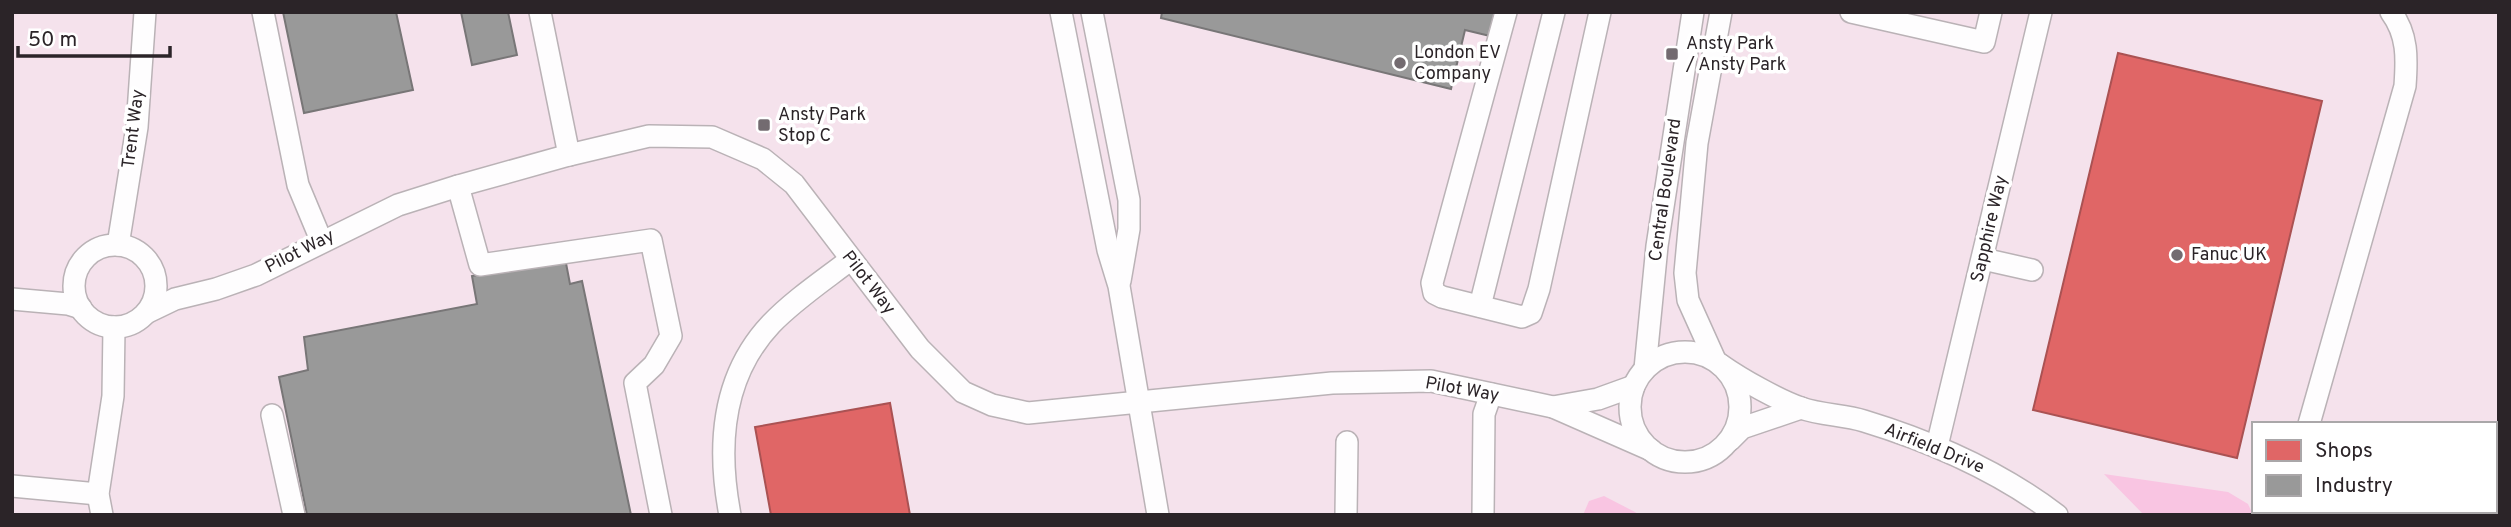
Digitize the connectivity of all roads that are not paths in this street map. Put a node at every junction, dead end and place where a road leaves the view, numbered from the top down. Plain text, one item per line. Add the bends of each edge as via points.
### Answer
1 (145, 12) edge
2 (262, 12) edge
3 (540, 12) edge
4 (1061, 12) edge
5 (1092, 12) edge
6 (1506, 12) edge
7 (1554, 12) edge
8 (1600, 12) edge
9 (1693, 12) edge
10 (1721, 12) edge
11 (1852, 12) edge
12 (1991, 12) edge
13 (2041, 12) edge
14 (2391, 12) edge
15 (569, 155) junction
16 (458, 186) junction
17 (321, 240) junction
18 (118, 245) junction
19 (1983, 259) junction
20 (850, 260) junction
21 (152, 267) junction
22 (2032, 270) dead end
23 (75, 275) junction
24 (1119, 286) junction
25 (216, 289) junction
26 (13, 299) edge
27 (1480, 306) junction
28 (80, 309) junction
29 (148, 312) junction
30 (114, 327) junction
31 (1718, 362) junction
32 (1639, 377) junction
33 (1491, 394) junction
34 (1138, 403) junction
35 (1553, 407) junction
36 (1801, 408) junction
37 (272, 415) dead end
38 (2310, 422) edge
39 (1347, 442) dead end
40 (1724, 446) junction
41 (1937, 446) junction
42 (1651, 450) junction
43 (12, 486) edge
44 (100, 504) edge
45 (294, 515) edge
46 (661, 515) edge
47 (730, 515) edge
48 (1158, 515) edge
49 (1346, 515) edge
50 (1483, 515) edge
51 (2057, 515) edge

1 - 18 street, Trent Way via 137,127
2 - 17 street via 298,185
3 - 15 street
4 - 24 street
5 - 24 street via 1129,200
6 - 27 street via 1432,283 1434,293 1442,297
7 - 27 street
8 - 27 street via 1531,313 1522,317
9 - 32 street, Central Boulevard
10 - 31 street, Central Boulevard via 1697,143 1685,273 1688,300
11 - 12 street via 1984,42
13 - 19 street, Sapphire Way
14 - 38 street via 2407,51 2405,86
15 - 16 street, Pilot Way
15 - 20 street, Pilot Way via 649,136 712,137 738,146 794,184
16 - 17 street, Pilot Way via 398,205
16 - 46 street via 480,265 651,240 671,336 654,365 635,383
17 - 25 street, Pilot Way via 256,275
18 - 21 street via 143,255
18 - 23 street via 95,250
19 - 22 street
19 - 41 street, Sapphire Way
20 - 34 street, Pilot Way via 920,349 962,392 1028,414
20 - 47 street via 771,324 750,352 733,389 722,435
21 - 25 street, Pilot Way via 175,284
21 - 29 street via 156,293
23 - 26 street via 48,293
23 - 28 street
24 - 34 street
25 - 29 street, Pilot Way via 175,299
26 - 28 street
28 - 30 street via 97,323
29 - 30 street via 137,321
30 - 44 street via 113,396
31 - 32 street via 1689,352 1672,353 1657,359
31 - 36 street, Airfield Drive via 1744,381
31 - 40 street via 1740,397 1740,416
32 - 35 street, Pilot Way via 1598,399
32 - 42 street via 1630,404 1632,422
33 - 34 street, Pilot Way via 1431,381 1357,383
33 - 35 street, Pilot Way
33 - 50 street via 1484,414
34 - 48 street
35 - 42 street, Pilot Way
36 - 40 street, Airfield Drive via 1742,428
36 - 41 street, Airfield Drive via 1862,420
37 - 45 street
39 - 49 street
40 - 42 street via 1696,461 1664,458
41 - 51 street, Airfield Drive via 1984,468
43 - 44 street

